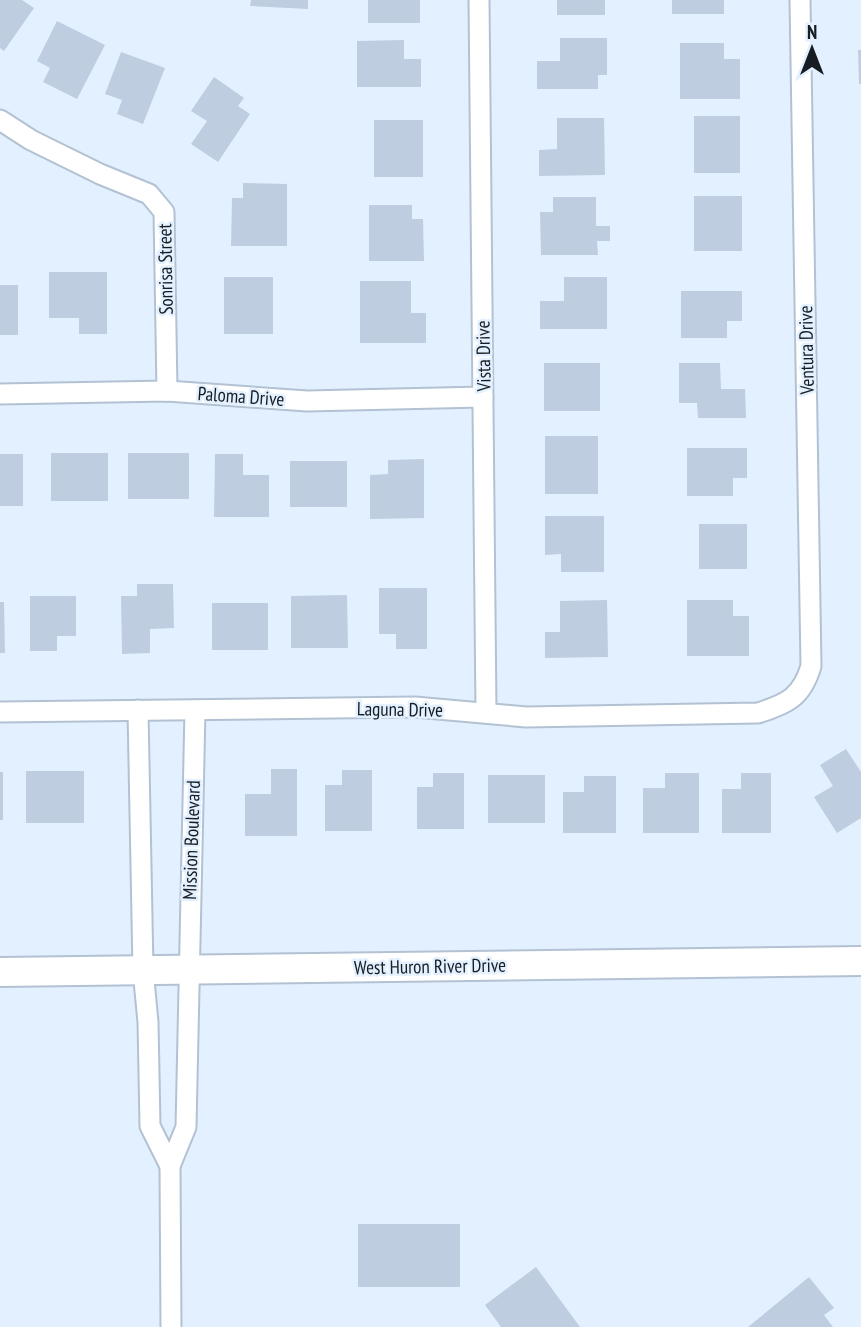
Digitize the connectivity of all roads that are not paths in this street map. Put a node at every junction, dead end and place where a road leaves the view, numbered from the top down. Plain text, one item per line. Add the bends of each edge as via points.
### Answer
1 (479, 0) edge
2 (800, 0) edge
3 (0, 120) edge
4 (167, 391) junction
5 (0, 394) edge
6 (483, 397) junction
7 (795, 696) joint
8 (195, 709) junction
9 (138, 710) junction
10 (0, 712) edge
11 (486, 712) junction
12 (861, 961) edge
13 (143, 970) junction
14 (188, 970) junction
15 (0, 972) edge
16 (170, 1166) junction
17 (171, 1327) edge

1 - 6 street, Vista Drive
2 - 7 street, Ventura Drive via 811,666
3 - 4 street, Sonrisa Street via 31,140 149,194 164,212
4 - 5 street, Paloma Drive
4 - 6 street, Paloma Drive via 307,401
6 - 11 street, Vista Drive
7 - 11 street, Laguna Drive via 783,706 758,713 526,718
8 - 9 street, Laguna Drive
8 - 11 street, Laguna Drive via 415,707
8 - 14 street, Mission Boulevard
9 - 10 street, Laguna Drive
9 - 13 street
12 - 14 main road, West Huron River Drive
13 - 14 main road, West Huron River Drive
13 - 15 main road, West Huron River Drive
13 - 16 street via 150,1126
14 - 16 street, Mission Boulevard via 186,1127
16 - 17 street

